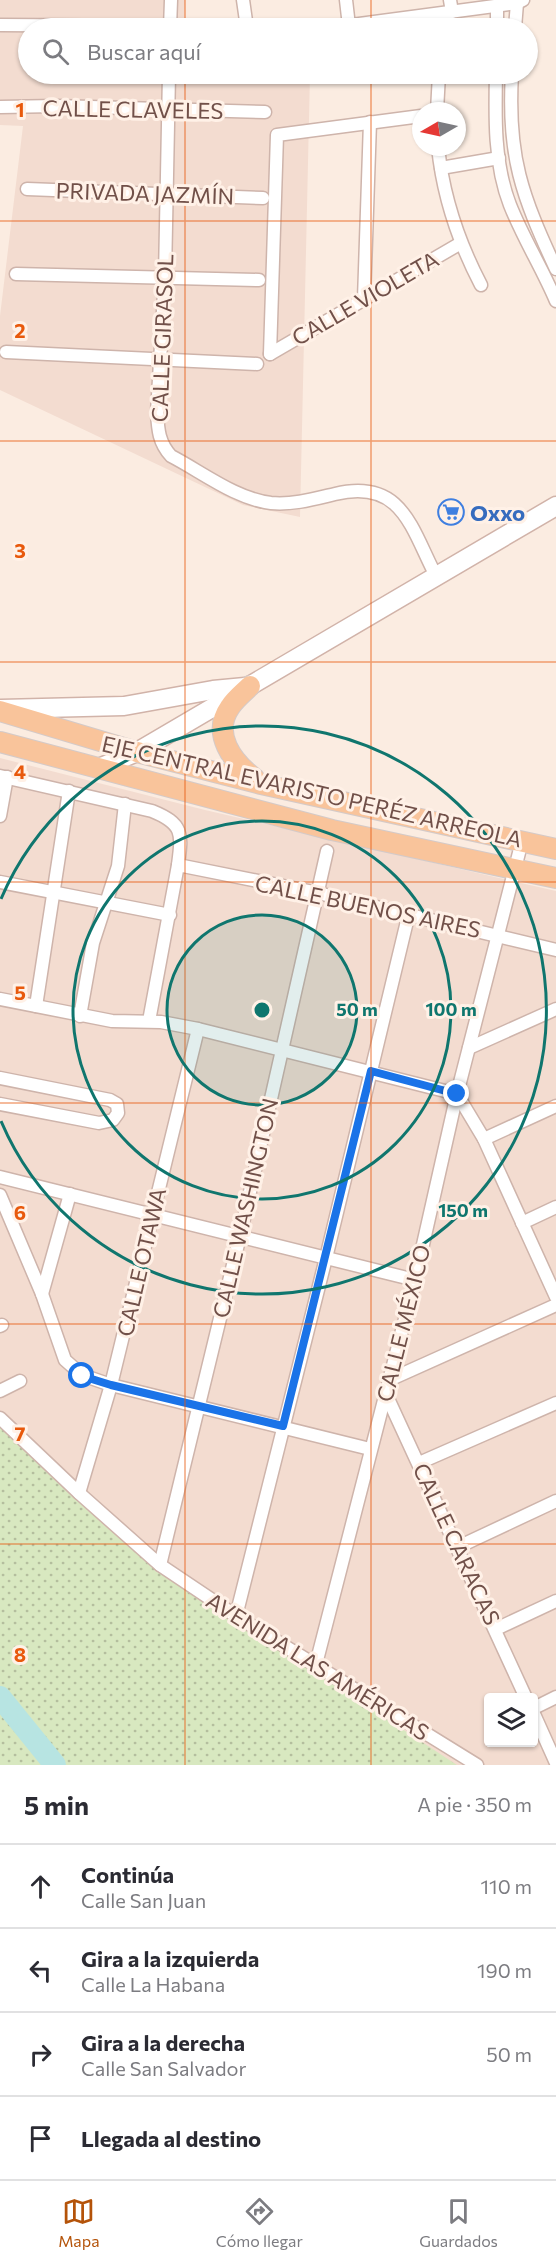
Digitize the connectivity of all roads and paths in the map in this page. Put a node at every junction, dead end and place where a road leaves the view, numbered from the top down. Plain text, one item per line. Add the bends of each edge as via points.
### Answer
1 (171, 0) edge
2 (243, 0) edge
3 (346, 0) edge
4 (520, 2) edge
5 (451, 6) edge
6 (497, 6) junction
7 (170, 18) edge
8 (246, 18) edge
9 (348, 18) edge
10 (390, 18) edge
11 (497, 18) edge
12 (517, 18) edge
13 (0, 25) edge
14 (18, 25) edge
15 (169, 84) edge
16 (438, 84) edge
17 (496, 84) edge
18 (513, 84) edge
19 (437, 102) edge
20 (0, 107) edge
21 (169, 110) junction
22 (265, 112) dead end
23 (412, 117) edge
24 (370, 122) junction
25 (439, 156) edge
26 (499, 158) junction
27 (441, 168) junction
28 (27, 189) dead end
29 (167, 195) junction
30 (263, 198) dead end
31 (461, 243) junction
32 (556, 269) edge
33 (16, 274) dead end
34 (165, 276) junction
35 (259, 280) dead end
36 (481, 285) dead end
37 (364, 299) junction
38 (556, 301) edge
39 (6, 352) dead end
40 (161, 361) junction
41 (257, 364) dead end
42 (556, 506) edge
43 (436, 576) junction
44 (250, 686) junction
45 (0, 710) edge
46 (0, 742) edge
47 (137, 752) junction
48 (99, 768) junction
49 (3, 777) edge
50 (261, 784) junction
51 (69, 791) junction
52 (125, 804) junction
53 (0, 816) edge
54 (522, 841) junction
55 (556, 849) edge
56 (327, 851) dead end
57 (178, 865) junction
58 (514, 868) junction
59 (556, 878) edge
60 (0, 882) edge
61 (54, 892) junction
62 (318, 893) junction
63 (104, 903) junction
64 (409, 914) junction
65 (170, 915) junction
66 (499, 935) junction
67 (556, 950) edge
68 (0, 999) edge
69 (36, 1006) junction
70 (556, 1009) edge
71 (80, 1016) junction
72 (149, 1021) junction
73 (198, 1029) junction
74 (281, 1048) junction
75 (469, 1048) junction
76 (371, 1071) junction
77 (0, 1077) edge
78 (457, 1094) junction
79 (0, 1104) edge
80 (556, 1106) edge
81 (484, 1138) junction
82 (0, 1177) edge
83 (70, 1194) junction
84 (0, 1195) edge
85 (556, 1207) edge
86 (152, 1214) junction
87 (522, 1223) junction
88 (240, 1236) junction
89 (326, 1258) junction
90 (415, 1281) junction
91 (42, 1294) junction
92 (556, 1297) edge
93 (556, 1305) edge
94 (20, 1381) dead end
95 (111, 1385) junction
96 (387, 1386) junction
97 (0, 1391) edge
98 (556, 1403) edge
99 (199, 1406) junction
100 (0, 1418) edge
101 (283, 1426) junction
102 (370, 1449) junction
103 (419, 1463) junction
104 (79, 1493) junction
105 (556, 1501) edge
106 (458, 1547) junction
107 (160, 1565) junction
108 (556, 1601) edge
109 (236, 1616) junction
110 (496, 1629) junction
111 (316, 1664) junction
112 (524, 1693) edge
113 (556, 1697) edge
114 (538, 1706) edge
115 (538, 1723) edge
116 (556, 1763) edge
117 (477, 1765) edge

1 - 7 street
2 - 8 street
3 - 9 street
4 - 6 street
4 - 12 street
5 - 6 street
5 - 10 street
6 - 11 street
13 - 14 street
15 - 21 street, CALLE GIRASOL
16 - 19 street
17 - 26 street
18 - 32 street via 511,122 519,182
20 - 21 street, CALLE CLAVELES
21 - 22 street, CALLE CLAVELES
21 - 29 street, CALLE GIRASOL
23 - 24 street
24 - 37 street
24 - 37 street, CALLE VIOLETA via 277,135 270,354
25 - 27 street
26 - 27 street
26 - 38 street via 509,203
27 - 31 street
28 - 29 street, PRIVADA JAZMÍN
29 - 30 street, PRIVADA JAZMÍN
29 - 34 street, CALLE GIRASOL
31 - 36 street
31 - 37 street, CALLE VIOLETA
33 - 34 street
34 - 35 street
34 - 40 street, CALLE GIRASOL
39 - 40 street
40 - 41 street
40 - 43 street, CALLE GIRASOL via 158,432 171,456 242,494 270,503 299,503 358,490 382,495 398,506
42 - 43 main road
43 - 44 main road
44 - 45 main road via 124,706
44 - 47 main road
44 - 50 main road via 230,707 223,732 237,765
45 - 47 main road, EJE CENTRAL EVARISTO PERÉZ ARREOLA
46 - 48 main road, EJE CENTRAL EVARISTO PERÉZ ARREOLA
47 - 48 main road
47 - 50 main road, EJE CENTRAL EVARISTO PERÉZ ARREOLA
48 - 58 main road, EJE CENTRAL EVARISTO PERÉZ ARREOLA via 332,830
49 - 51 street
49 - 53 street
50 - 54 main road, EJE CENTRAL EVARISTO PERÉZ ARREOLA
51 - 52 street
51 - 61 street
52 - 57 street via 166,816 178,827
52 - 63 street via 118,866
54 - 55 main road, EJE CENTRAL EVARISTO PERÉZ ARREOLA
54 - 58 street, CALLE MÉXICO
56 - 62 street, CALLE WASHINGTON
57 - 62 street, CALLE BUENOS AIRES
57 - 65 street
58 - 59 main road, EJE CENTRAL EVARISTO PERÉZ ARREOLA
58 - 66 street, CALLE MÉXICO
60 - 61 street
61 - 63 street
61 - 69 street
62 - 64 street, CALLE BUENOS AIRES
62 - 74 street, CALLE WASHINGTON
63 - 65 street
63 - 71 street
64 - 66 street, CALLE BUENOS AIRES
64 - 76 street
65 - 72 street
66 - 67 street, CALLE BUENOS AIRES
66 - 75 street, CALLE MÉXICO
68 - 69 street
69 - 71 street
70 - 75 street
71 - 72 street
72 - 73 street
73 - 74 street
73 - 86 street, CALLE OTAWA
74 - 76 street
74 - 88 street, CALLE WASHINGTON
75 - 78 street, CALLE MÉXICO
76 - 78 street
76 - 89 street
77 - 79 street via 110,1100 117,1104 118,1113 113,1120 99,1123
78 - 81 street
78 - 90 street, CALLE MÉXICO
80 - 81 street
81 - 87 street
82 - 83 street
83 - 86 street
83 - 91 street
84 - 91 street
85 - 87 street
86 - 88 street
86 - 95 street, CALLE OTAWA
87 - 92 street
88 - 89 street
88 - 99 street, CALLE WASHINGTON
89 - 90 street
89 - 101 street
90 - 96 street, CALLE MÉXICO
91 - 95 street via 65,1360 82,1376
93 - 96 street
94 - 97 street
95 - 99 street
95 - 104 street, CALLE OTAWA
96 - 102 street, CALLE MÉXICO
96 - 103 street, CALLE CARACAS
98 - 103 street
99 - 101 street
99 - 107 street, CALLE WASHINGTON
100 - 104 street, AVENIDA LAS AMÉRICAS
101 - 102 street
101 - 109 street
102 - 111 street, CALLE MÉXICO
103 - 106 street, CALLE CARACAS
104 - 107 street, AVENIDA LAS AMÉRICAS
105 - 106 street
106 - 110 street, CALLE CARACAS
107 - 109 street, AVENIDA LAS AMÉRICAS
108 - 110 street
109 - 111 street, AVENIDA LAS AMÉRICAS
110 - 112 street, CALLE CARACAS
111 - 117 street, AVENIDA LAS AMÉRICAS
113 - 114 street
115 - 116 street

